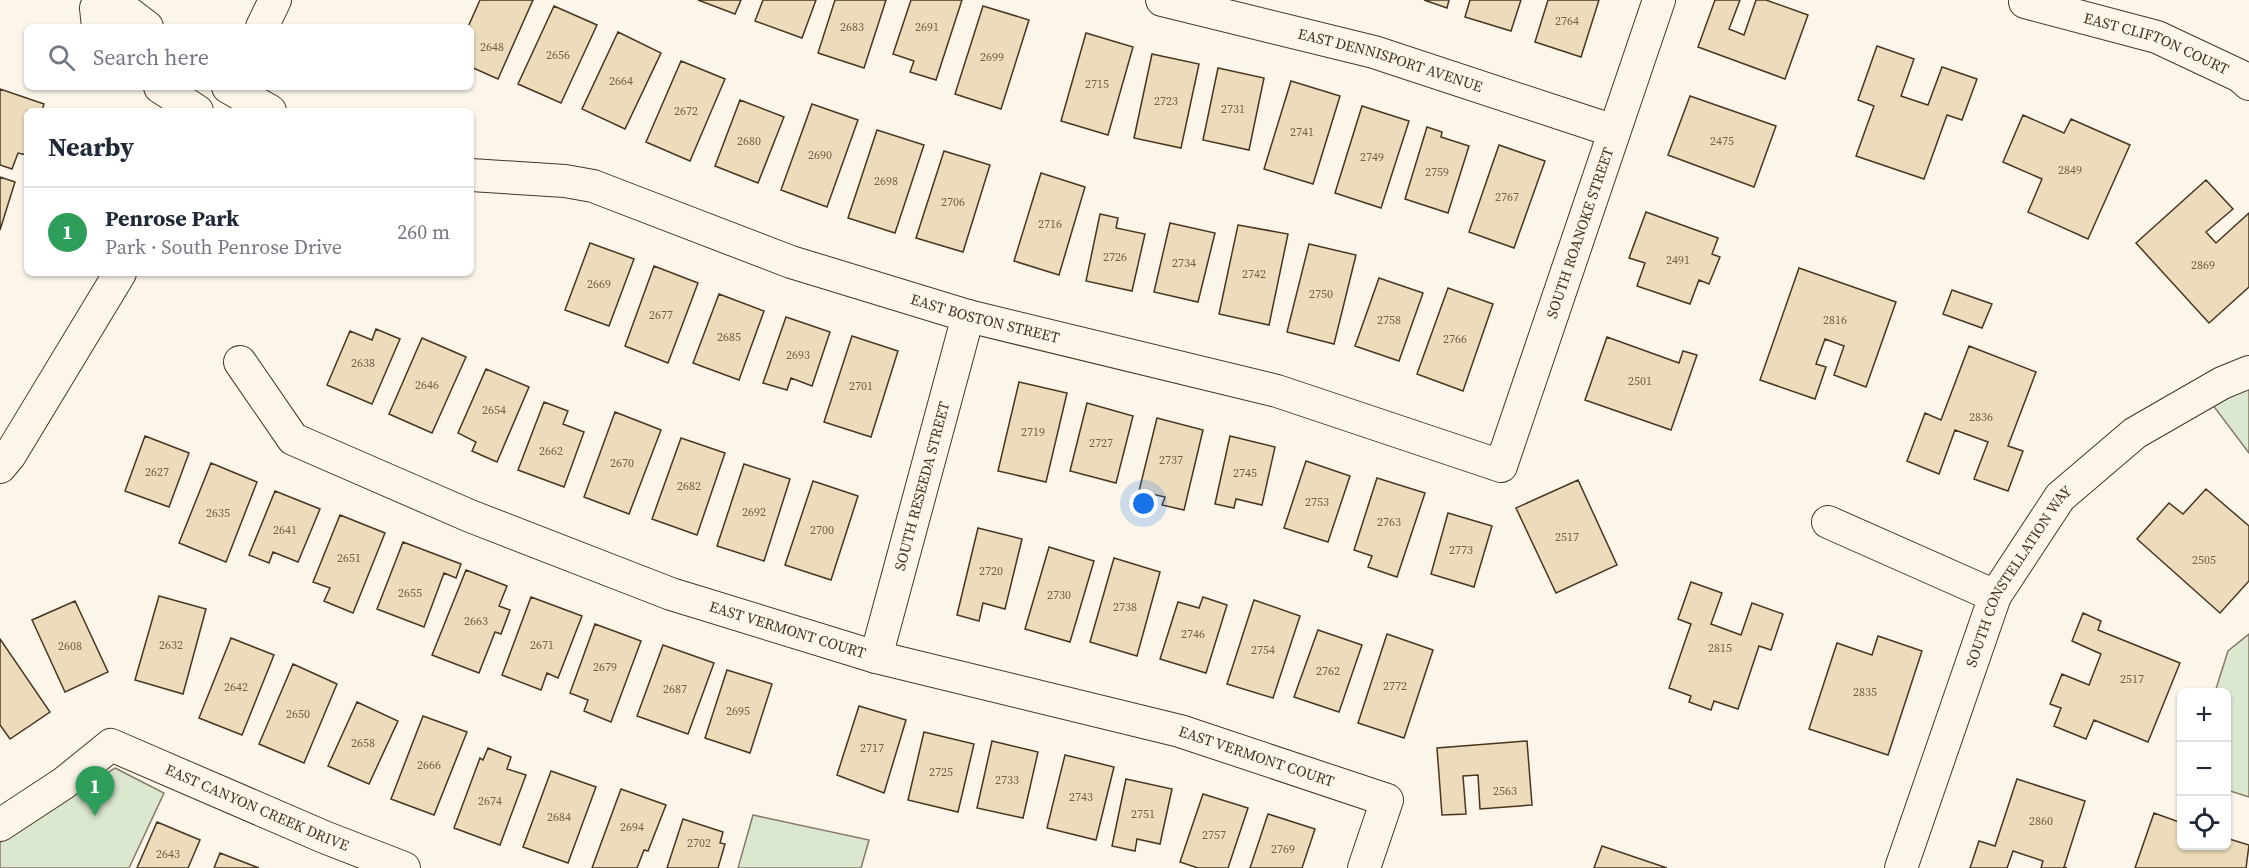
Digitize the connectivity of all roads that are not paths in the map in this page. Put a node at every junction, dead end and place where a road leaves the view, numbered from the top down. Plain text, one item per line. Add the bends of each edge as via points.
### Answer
1 (275, 0) edge
2 (1162, 0) edge
3 (1659, 0) edge
4 (2025, 2) dead end
5 (95, 9) edge
6 (143, 24) edge
7 (263, 24) edge
8 (2249, 84) edge
9 (165, 90) edge
10 (227, 94) edge
11 (192, 108) edge
12 (262, 108) edge
13 (1614, 131) junction
14 (474, 176) edge
15 (118, 276) edge
16 (968, 316) junction
17 (240, 362) dead end
18 (2249, 372) edge
19 (1501, 466) joint
20 (0, 467) edge
21 (1828, 522) dead end
22 (1995, 597) junction
23 (876, 657) junction
24 (0, 825) edge
25 (404, 868) edge
26 (1364, 868) edge
27 (1901, 868) edge

1 - 7 street
2 - 13 street, EAST DENNISPORT AVENUE via 1374,52
3 - 13 street, SOUTH ROANOKE STREET
4 - 8 street, EAST CLIFTON COURT via 2157,37 2240,76
5 - 6 street via 130,14
9 - 11 street
10 - 12 street
13 - 19 street, SOUTH ROANOKE STREET
14 - 16 street, EAST BOSTON STREET via 593,186 791,262
15 - 20 street
16 - 19 street, EAST BOSTON STREET via 1277,391
16 - 23 street, SOUTH RESEEDA STREET
17 - 23 street, EAST VERMONT COURT via 293,439 470,516 671,594
18 - 22 street, SOUTH CONSTELLATION WAY via 2135,432 2060,497
21 - 22 street
22 - 27 street, SOUTH CONSTELLATION WAY
23 - 26 street, EAST VERMONT COURT via 1180,731 1387,800
24 - 25 street, EAST CANYON CREEK DRIVE via 64,783 111,745

